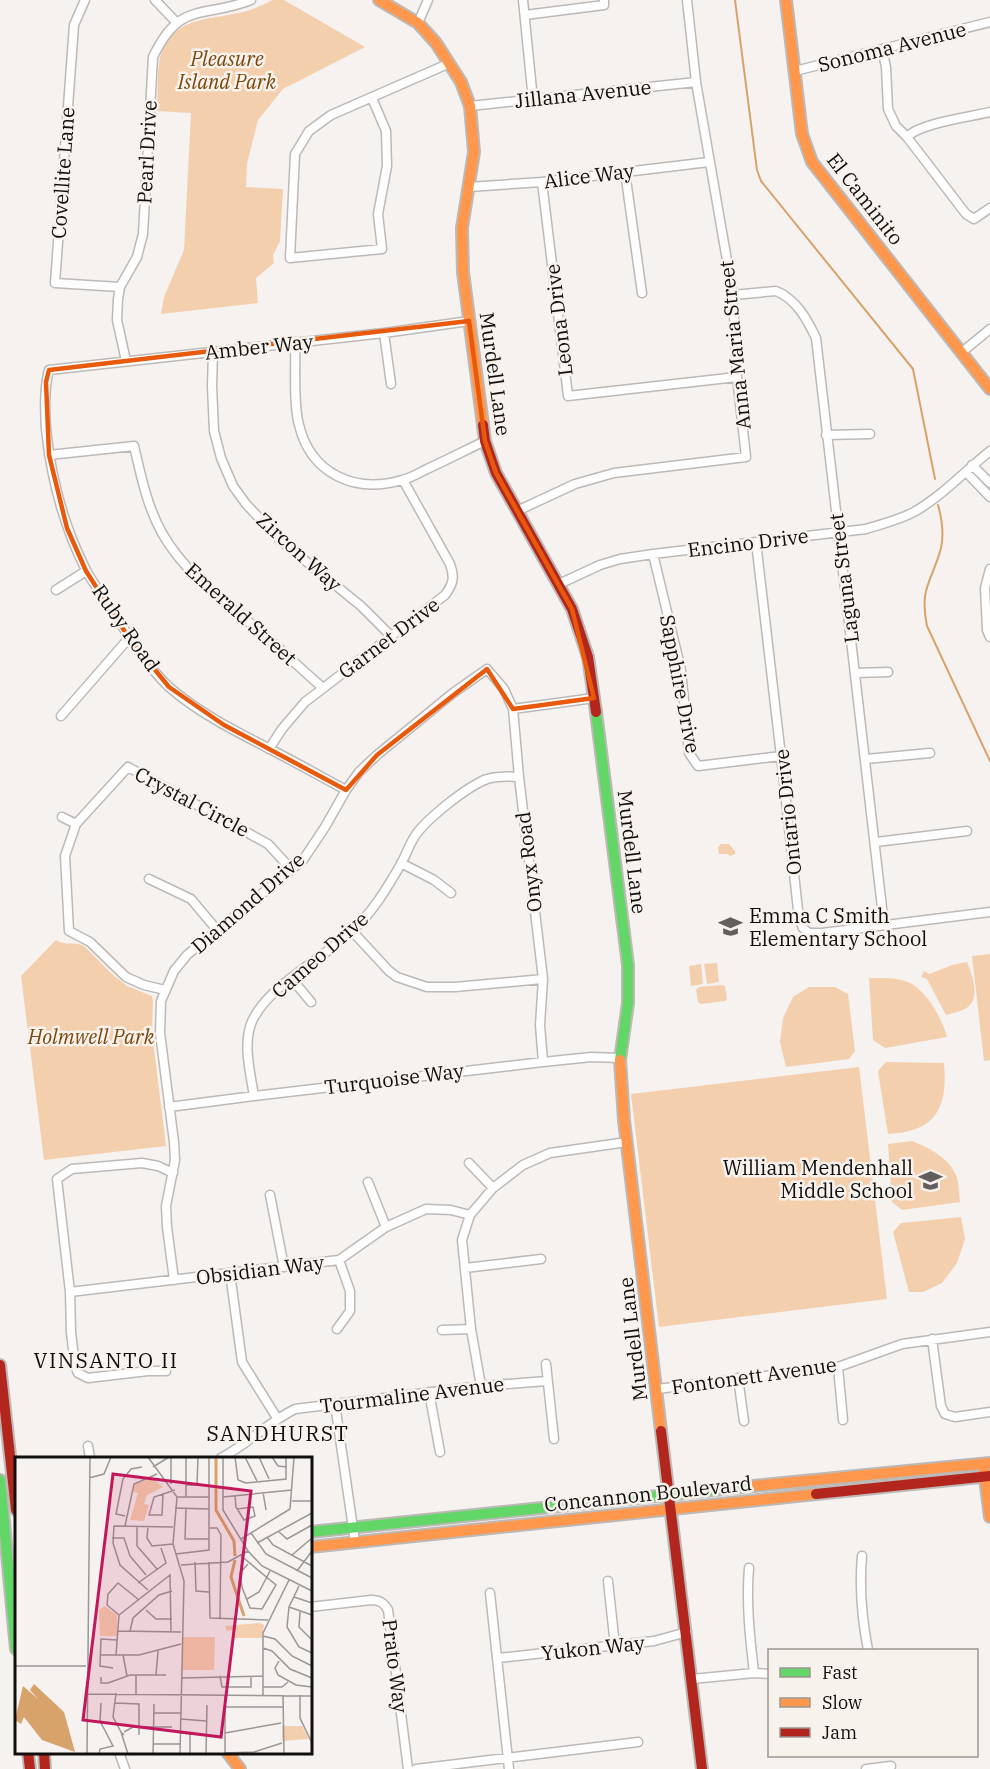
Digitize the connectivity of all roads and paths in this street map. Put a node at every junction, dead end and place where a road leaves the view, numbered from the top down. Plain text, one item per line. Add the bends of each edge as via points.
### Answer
1 (85, 0) edge
2 (155, 0) edge
3 (251, 0) edge
4 (379, 0) edge
5 (428, 0) edge
6 (523, 0) edge
7 (604, 0) edge
8 (687, 0) edge
9 (786, 0) edge
10 (525, 15) junction
11 (176, 22) junction
12 (418, 22) junction
13 (990, 22) edge
14 (882, 49) junction
15 (450, 63) junction
16 (795, 71) junction
17 (696, 82) junction
18 (372, 98) junction
19 (533, 100) junction
20 (470, 106) junction
21 (990, 112) edge
22 (907, 138) junction
23 (709, 162) junction
24 (625, 172) junction
25 (543, 182) junction
26 (469, 188) junction
27 (990, 208) edge
28 (120, 287) junction
29 (642, 293) dead end
30 (733, 295) junction
31 (469, 321) junction
32 (990, 329) edge
33 (384, 333) junction
34 (295, 342) junction
35 (213, 352) junction
36 (962, 352) junction
37 (126, 361) junction
38 (49, 370) joint
39 (737, 376) junction
40 (391, 384) dead end
41 (990, 389) edge
42 (870, 434) dead end
43 (826, 435) junction
44 (485, 441) junction
45 (990, 451) edge
46 (49, 455) junction
47 (969, 469) junction
48 (403, 480) junction
49 (990, 483) edge
50 (990, 497) edge
51 (518, 511) junction
52 (839, 532) junction
53 (756, 542) junction
54 (653, 554) junction
55 (990, 569) edge
56 (86, 571) junction
57 (559, 584) junction
58 (56, 590) dead end
59 (391, 636) junction
60 (990, 637) edge
61 (129, 638) junction
62 (487, 669) joint
63 (888, 672) dead end
64 (855, 673) junction
65 (323, 688) junction
66 (594, 698) junction
67 (513, 709) junction
68 (61, 716) dead end
69 (269, 749) junction
70 (930, 753) dead end
71 (782, 756) junction
72 (866, 759) junction
73 (519, 777) junction
74 (346, 790) junction
75 (62, 816) dead end
76 (76, 824) junction
77 (967, 831) dead end
78 (876, 842) junction
79 (402, 863) junction
80 (292, 870) junction
81 (150, 879) dead end
82 (451, 893) dead end
83 (990, 912) edge
84 (884, 925) junction
85 (218, 930) junction
86 (352, 932) junction
87 (291, 978) junction
88 (543, 979) junction
89 (165, 990) junction
90 (311, 1002) dead end
91 (620, 1058) junction
92 (543, 1062) junction
93 (254, 1096) junction
94 (170, 1107) junction
95 (627, 1142) junction
96 (469, 1163) dead end
97 (173, 1173) junction
98 (368, 1182) dead end
99 (493, 1188) junction
100 (270, 1195) dead end
101 (470, 1215) junction
102 (386, 1227) junction
103 (541, 1259) dead end
104 (339, 1260) junction
105 (284, 1267) junction
106 (465, 1268) junction
107 (230, 1273) junction
108 (174, 1280) junction
109 (70, 1292) junction
110 (337, 1329) dead end
111 (471, 1329) junction
112 (442, 1330) dead end
113 (990, 1332) edge
114 (933, 1339) junction
115 (546, 1364) dead end
116 (0, 1365) edge
117 (838, 1367) junction
118 (166, 1371) dead end
119 (738, 1378) junction
120 (547, 1381) junction
121 (481, 1386) junction
122 (657, 1389) junction
123 (429, 1392) junction
124 (335, 1404) junction
125 (990, 1412) edge
126 (277, 1418) junction
127 (843, 1420) dead end
128 (744, 1421) dead end
129 (554, 1439) dead end
130 (88, 1446) dead end
131 (440, 1452) dead end
132 (234, 1455) edge
133 (90, 1457) edge
134 (986, 1463) edge
135 (987, 1477) edge
136 (0, 1480) edge
137 (668, 1494) junction
138 (15, 1501) edge
139 (670, 1510) junction
140 (990, 1517) edge
141 (353, 1527) junction
142 (312, 1532) edge
143 (355, 1542) junction
144 (312, 1547) edge
145 (862, 1556) dead end
146 (13, 1562) edge
147 (749, 1568) dead end
148 (13, 1577) edge
149 (608, 1581) dead end
150 (490, 1593) dead end
151 (312, 1607) edge
152 (15, 1624) edge
153 (687, 1632) junction
154 (615, 1646) junction
155 (868, 1649) edge
156 (498, 1658) junction
157 (754, 1673) junction
158 (768, 1674) edge
159 (692, 1679) junction
160 (638, 1742) dead end
161 (28, 1754) edge
162 (44, 1754) edge
163 (120, 1754) edge
164 (229, 1754) edge
165 (507, 1758) junction
166 (891, 1768) edge
167 (30, 1769) edge
168 (45, 1769) edge
169 (125, 1769) edge
170 (240, 1769) edge
171 (408, 1769) edge
172 (416, 1769) edge
173 (509, 1769) edge
174 (702, 1769) edge
175 (866, 1769) edge

1 - 28 street, Covellite Lane via 74,25 55,283
2 - 11 street
3 - 11 street via 195,12
4 - 12 main road, Murdell Lane
5 - 12 street
6 - 10 street
7 - 10 street via 604,5
8 - 17 street, Anna Maria Street
9 - 16 main road, El Caminito
10 - 19 street
11 - 28 street, Pearl Drive via 153,57 143,234 137,257
12 - 15 main road, Murdell Lane
13 - 14 street, Sonoma Avenue
14 - 16 street, Sonoma Avenue
14 - 22 street via 888,110
15 - 18 street
15 - 20 main road, Murdell Lane
16 - 36 main road, El Caminito via 802,134 812,162
17 - 19 street, Jillana Avenue
17 - 23 street, Anna Maria Street
18 - 18 street via 331,115 309,131 295,153 290,258 382,249 378,214 387,166 386,131
19 - 20 street, Jillana Avenue
20 - 26 main road, Murdell Lane via 474,152
21 - 22 street via 929,126
22 - 27 street via 966,214 974,219
23 - 24 street, Alice Way
23 - 30 street, Anna Maria Street
24 - 25 street, Alice Way
24 - 29 street
25 - 26 street, Alice Way
25 - 39 street, Leona Drive via 568,396
26 - 31 main road, Murdell Lane via 462,235
28 - 37 street, Pearl Drive via 117,320
30 - 39 street, Anna Maria Street
30 - 43 street, Laguna Street via 776,291 791,298 806,318 816,338
31 - 33 street, Amber Way
31 - 44 main road, Murdell Lane
32 - 36 street
33 - 34 street, Amber Way
33 - 40 street
34 - 35 street, Amber Way
34 - 48 street via 298,424 316,460 341,479 377,484
35 - 37 street, Amber Way
35 - 59 street, Zircon Way via 214,431 233,486 281,541 361,606
36 - 41 main road, El Caminito
37 - 38 street, Amber Way
38 - 46 street, Ruby Road via 45,418
39 - 51 street, Anna Maria Street via 746,457 614,473 575,484
42 - 43 street
43 - 52 street, Laguna Street
44 - 48 street
44 - 51 main road, Murdell Lane via 496,473
45 - 47 street, Encino Drive
46 - 56 street, Ruby Road via 67,528
46 - 65 street, Emerald Street via 134,446 147,498 162,533 188,569
47 - 49 street
47 - 50 street
47 - 52 street, Encino Drive via 912,513 866,529
48 - 59 street, Garnet Drive via 454,574 445,595
51 - 57 main road, Murdell Lane
52 - 53 street, Encino Drive
52 - 64 street, Laguna Street
53 - 54 street, Encino Drive
53 - 71 street, Ontario Drive
54 - 57 street, Encino Drive via 600,565
54 - 71 street, Sapphire Drive via 681,670 689,753 698,766
55 - 60 street via 985,588
56 - 58 street
56 - 61 street, Ruby Road
57 - 66 main road, Murdell Lane via 588,657
59 - 65 street, Garnet Drive
61 - 68 street
61 - 69 street, Ruby Road via 169,687 224,726
62 - 67 street, Onyx Road via 504,689
62 - 74 street, Diamond Drive via 377,755
63 - 64 street
64 - 72 street, Laguna Street
65 - 69 street, Garnet Drive via 296,711
66 - 67 street
66 - 91 main road, Murdell Lane via 628,971
67 - 73 street, Onyx Road
69 - 74 street, Ruby Road
70 - 72 street
71 - 84 street, Ontario Drive via 803,928 809,933 822,933
72 - 78 street, Laguna Street
73 - 79 street, Cameo Drive via 500,776 471,788 416,835
73 - 88 street, Onyx Road
74 - 80 street, Diamond Drive via 315,843
75 - 76 street
76 - 80 street, Crystal Circle via 128,767 268,844
76 - 89 street, Crystal Circle via 65,856 69,931 90,942 126,976
77 - 78 street
78 - 84 street, Laguna Street
79 - 82 street
79 - 86 street, Cameo Drive via 378,902
80 - 85 street, Diamond Drive
81 - 85 street via 191,899
83 - 84 street, Ontario Drive
85 - 89 street, Diamond Drive via 187,955
86 - 87 street, Cameo Drive
86 - 88 street via 397,977 427,987
87 - 90 street
87 - 93 street, Cameo Drive via 253,1019 247,1054
88 - 92 street, Onyx Road
89 - 94 street via 160,1033
91 - 92 street, Turquoise Way
91 - 95 main road, Murdell Lane
92 - 93 street, Turquoise Way
93 - 94 street, Turquoise Way
94 - 97 street
95 - 99 street via 550,1153 523,1165
95 - 122 main road, Murdell Lane
96 - 99 street
97 - 108 street via 166,1206
97 - 109 street via 142,1163 72,1169 57,1179
98 - 102 street
99 - 101 street
100 - 105 street
101 - 102 street, Obsidian Way via 426,1209
101 - 106 street via 462,1240
102 - 104 street, Obsidian Way
103 - 106 street
104 - 105 street, Obsidian Way
104 - 110 street via 350,1291 350,1311
105 - 107 street, Obsidian Way
106 - 111 street
107 - 108 street, Obsidian Way
107 - 126 street via 242,1362
108 - 109 street, Obsidian Way
109 - 118 street via 72,1345 76,1370 81,1375
111 - 112 street
111 - 121 street
113 - 114 street, Fontonett Avenue
114 - 117 street, Fontonett Avenue via 884,1349
114 - 125 street via 945,1414 956,1417
115 - 120 street
116 - 138 main road
117 - 119 street, Fontonett Avenue
117 - 127 street
119 - 122 street, Fontonett Avenue
119 - 128 street
120 - 121 street, Tourmaline Avenue
120 - 129 street
121 - 123 street, Tourmaline Avenue
122 - 137 main road, Murdell Lane
123 - 124 street, Tourmaline Avenue
123 - 131 street
124 - 126 street, Tourmaline Avenue via 296,1409
124 - 141 street
126 - 132 street, Tourmaline Avenue
130 - 133 street
134 - 135 main road
134 - 137 main road, Concannon Boulevard
135 - 139 main road, Concannon Boulevard
135 - 140 main road
136 - 146 main road
137 - 139 main road, Murdell Lane
137 - 141 main road, Concannon Boulevard
139 - 143 main road, Concannon Boulevard
139 - 153 main road, Murdell Lane
141 - 142 main road, Concannon Boulevard
141 - 143 street
143 - 144 main road, Concannon Boulevard
145 - 155 street via 861,1612
146 - 148 main road
147 - 157 street via 748,1622
148 - 152 main road
149 - 154 street
150 - 156 street
151 - 171 street, Prato Way via 371,1600 386,1605
153 - 154 street, Yukon Way
153 - 159 main road, Murdell Lane
154 - 156 street, Yukon Way
156 - 165 street
157 - 158 street
157 - 159 street
159 - 174 main road, Murdell Lane
160 - 165 street
161 - 167 main road
162 - 168 main road
163 - 169 street
164 - 170 main road
165 - 172 street
165 - 173 street
166 - 175 street

